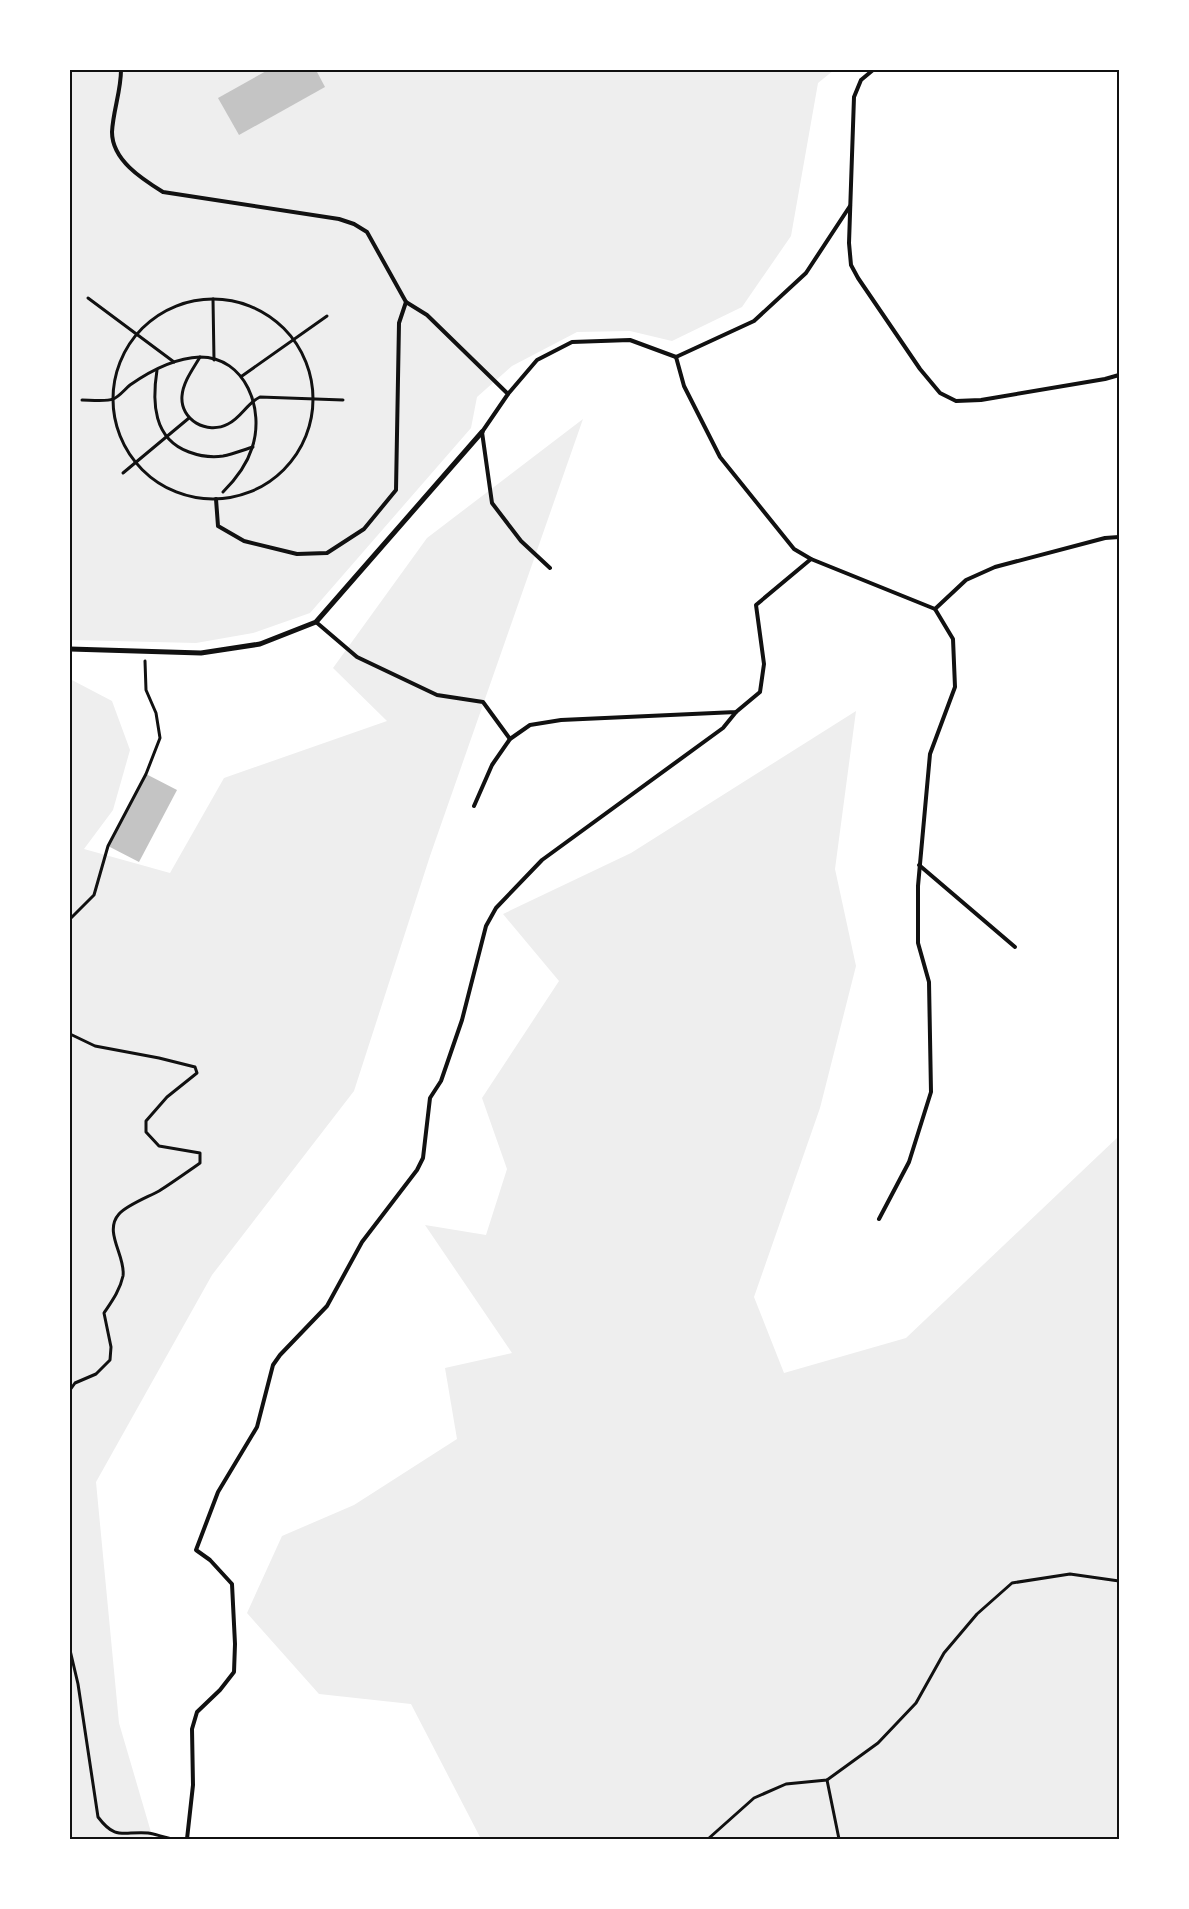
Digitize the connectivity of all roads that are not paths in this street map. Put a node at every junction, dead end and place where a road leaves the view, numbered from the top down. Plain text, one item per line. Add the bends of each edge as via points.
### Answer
1 (121, 70) edge
2 (873, 70) edge
3 (850, 206) junction
4 (406, 302) junction
5 (676, 357) junction
6 (1119, 375) edge
7 (508, 394) junction
8 (482, 432) junction
9 (216, 499) road end
10 (1119, 538) edge
11 (811, 559) junction
12 (550, 568) dead end
13 (934, 609) junction
14 (316, 622) junction
15 (70, 649) edge
16 (736, 712) junction
17 (510, 739) junction
18 (474, 806) dead end
19 (919, 865) junction
20 (1015, 947) dead end
21 (879, 1218) dead end
22 (188, 1839) edge

1 - 4 lane via 112,132 114,146 140,178 163,192 354,224 367,232
2 - 3 lane via 861,80 854,97
3 - 5 lane via 806,273 754,321
3 - 6 lane via 851,265 897,336 940,393 956,401 981,400
4 - 7 lane via 427,315
4 - 9 lane via 399,323 396,490 364,529 327,553 297,554 244,541 218,526
5 - 7 lane via 630,340 572,342 537,360
5 - 11 lane via 684,386 720,457 794,549
7 - 8 lane
8 - 12 lane via 492,503 521,541
8 - 14 street
10 - 13 lane via 1106,538 995,567 966,580
11 - 13 lane
11 - 16 lane via 756,605 764,664 760,692
13 - 19 lane via 953,639 955,687 930,754
14 - 15 street via 260,644 201,653
14 - 17 lane via 357,657 437,695 483,702
16 - 17 lane via 561,720 530,725
16 - 22 lane via 723,728 542,860 496,908 486,926 459,1028 441,1081 430,1098 423,1158 362,1242 328,1306 273,1365 257,1427 218,1492 196,1550 232,1584 235,1644 234,1672 197,1712 192,1729 193,1785
17 - 18 lane via 492,765
19 - 20 lane
19 - 21 lane via 918,943 928,982 931,1092 909,1162

